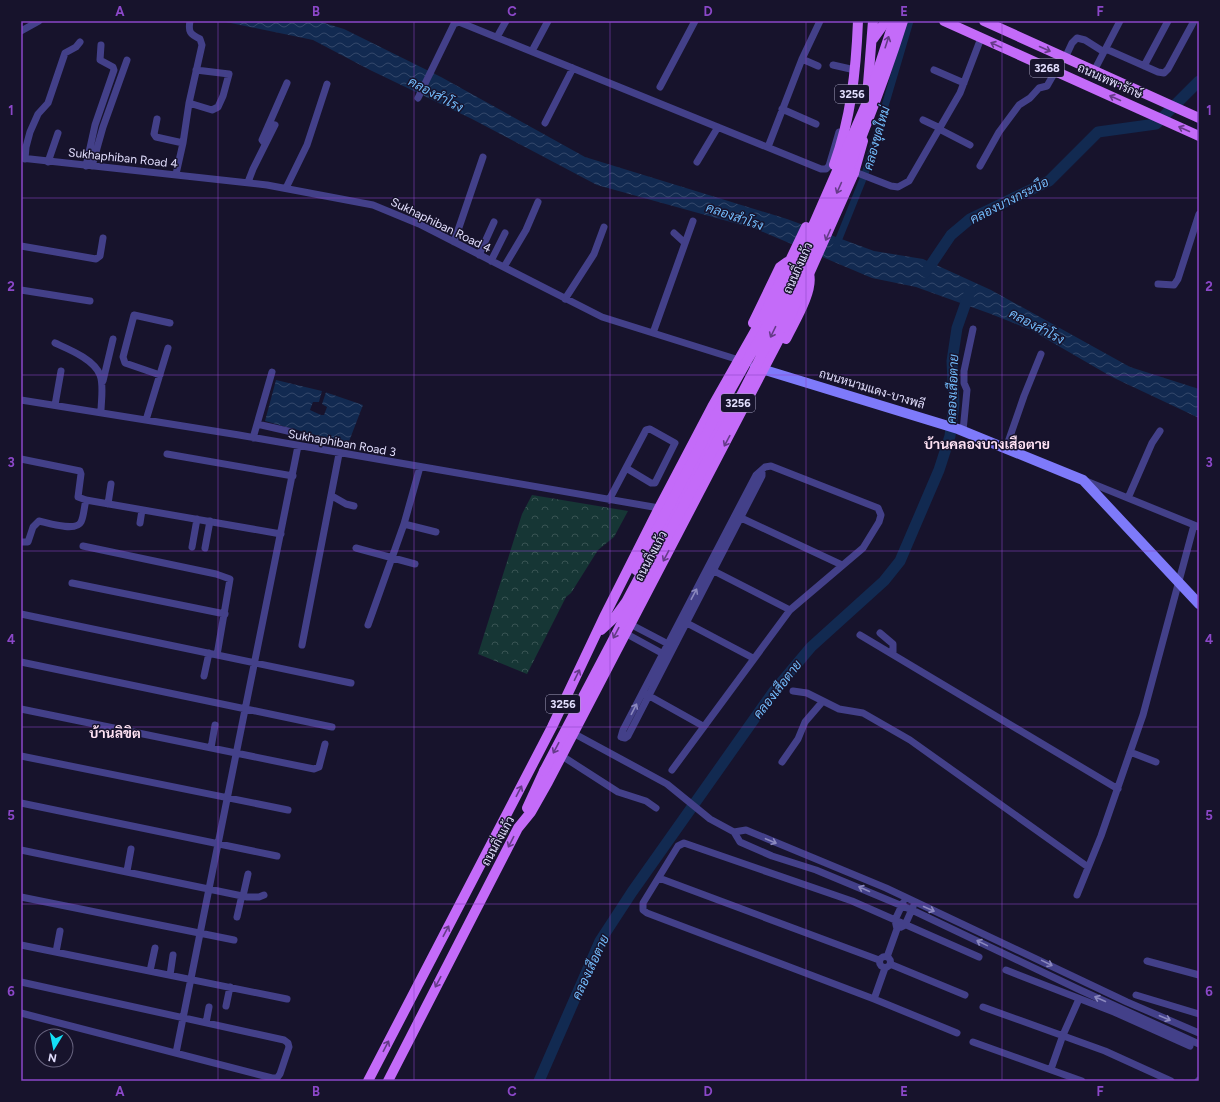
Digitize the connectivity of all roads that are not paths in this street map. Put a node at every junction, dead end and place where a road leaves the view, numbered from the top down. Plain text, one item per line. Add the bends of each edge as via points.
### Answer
1 (38, 21) edge
2 (506, 21) edge
3 (548, 21) edge
4 (695, 21) edge
5 (820, 21) edge
6 (858, 21) edge
7 (873, 21) edge
8 (886, 21) edge
9 (894, 21) edge
10 (903, 21) edge
11 (944, 21) edge
12 (1120, 21) edge
13 (1168, 21) edge
14 (1194, 21) edge
15 (990, 22) edge
16 (190, 23) edge
17 (21, 31) edge
18 (497, 37) junction
19 (981, 38) junction
20 (80, 42) dead end
21 (101, 45) dead end
22 (870, 46) junction
23 (1105, 50) junction
24 (532, 51) junction
25 (1065, 58) junction
26 (802, 59) junction
27 (127, 60) dead end
28 (818, 66) dead end
29 (833, 66) dead end
30 (1144, 66) junction
31 (573, 68) junction
32 (196, 70) junction
33 (855, 70) junction
34 (934, 70) dead end
35 (1094, 71) junction
36 (1055, 72) junction
37 (288, 83) dead end
38 (964, 83) junction
39 (327, 84) dead end
40 (660, 87) dead end
41 (418, 98) dead end
42 (189, 102) junction
43 (782, 109) junction
44 (849, 112) junction
45 (1199, 118) edge
46 (157, 119) dead end
47 (923, 120) dead end
48 (546, 122) dead end
49 (816, 124) dead end
50 (275, 125) dead end
51 (718, 127) junction
52 (939, 128) junction
53 (58, 133) dead end
54 (1199, 136) edge
55 (183, 143) junction
56 (265, 144) junction
57 (970, 145) dead end
58 (768, 147) junction
59 (483, 157) dead end
60 (23, 159) edge
61 (48, 162) junction
62 (697, 162) dead end
63 (89, 166) junction
64 (980, 166) dead end
65 (857, 173) junction
66 (176, 174) junction
67 (248, 182) junction
68 (286, 188) junction
69 (538, 202) dead end
70 (1199, 214) edge
71 (693, 221) dead end
72 (494, 222) dead end
73 (604, 226) dead end
74 (505, 233) dead end
75 (674, 233) dead end
76 (103, 238) dead end
77 (454, 242) junction
78 (685, 243) junction
79 (21, 246) edge
80 (479, 255) junction
81 (491, 261) junction
82 (504, 267) junction
83 (1158, 284) dead end
84 (21, 290) edge
85 (565, 299) junction
86 (90, 301) dead end
87 (170, 323) dead end
88 (758, 328) junction
89 (973, 329) dead end
90 (653, 333) junction
91 (113, 339) dead end
92 (54, 343) dead end
93 (168, 348) dead end
94 (745, 350) junction
95 (1041, 354) dead end
96 (770, 359) junction
97 (739, 360) junction
98 (751, 366) junction
99 (765, 369) junction
100 (61, 371) dead end
101 (272, 372) dead end
102 (160, 375) junction
103 (102, 385) junction
104 (21, 400) edge
105 (55, 405) junction
106 (101, 412) junction
107 (146, 420) junction
108 (257, 424) junction
109 (960, 430) junction
110 (1160, 431) dead end
111 (292, 432) dead end
112 (253, 438) junction
113 (298, 446) junction
114 (1006, 448) junction
115 (167, 454) dead end
116 (339, 454) junction
117 (21, 459) edge
118 (420, 468) junction
119 (626, 468) junction
120 (293, 476) junction
121 (1083, 480) junction
122 (112, 484) dead end
123 (332, 496) junction
124 (1128, 498) junction
125 (86, 500) junction
126 (609, 500) junction
127 (108, 504) junction
128 (354, 506) dead end
129 (659, 508) junction
130 (142, 510) junction
131 (738, 517) junction
132 (196, 519) junction
133 (210, 521) junction
134 (140, 523) dead end
135 (404, 524) junction
136 (1196, 526) edge
137 (436, 532) dead end
138 (280, 534) junction
139 (21, 542) edge
140 (83, 546) dead end
141 (192, 547) dead end
142 (205, 548) dead end
143 (356, 548) dead end
144 (391, 557) junction
145 (415, 564) dead end
146 (842, 565) junction
147 (711, 570) junction
148 (1178, 582) junction
149 (72, 583) dead end
150 (1199, 604) edge
151 (790, 610) junction
152 (21, 614) edge
153 (225, 614) junction
154 (609, 622) junction
155 (684, 622) junction
156 (368, 625) dead end
157 (627, 629) junction
158 (598, 632) junction
159 (880, 633) dead end
160 (860, 635) dead end
161 (656, 638) junction
162 (302, 645) dead end
163 (671, 645) junction
164 (651, 646) junction
165 (209, 653) junction
166 (892, 654) junction
167 (217, 655) junction
168 (666, 655) junction
169 (753, 658) junction
170 (21, 662) edge
171 (255, 663) junction
172 (204, 676) dead end
173 (352, 683) dead end
174 (793, 691) dead end
175 (646, 694) junction
176 (822, 701) junction
177 (21, 709) edge
178 (246, 709) junction
179 (215, 725) dead end
180 (703, 726) junction
181 (332, 727) dead end
182 (573, 733) junction
183 (325, 744) dead end
184 (211, 748) junction
185 (1130, 752) junction
186 (237, 753) junction
187 (21, 756) edge
188 (562, 756) junction
189 (782, 762) dead end
190 (1156, 762) dead end
191 (672, 770) dead end
192 (1118, 789) junction
193 (228, 798) junction
194 (21, 803) edge
195 (656, 808) dead end
196 (288, 810) dead end
197 (522, 822) junction
198 (734, 832) junction
199 (219, 843) junction
200 (785, 847) junction
201 (132, 849) dead end
202 (21, 850) edge
203 (277, 856) dead end
204 (780, 858) junction
205 (1088, 867) junction
206 (127, 871) junction
207 (248, 874) dead end
208 (659, 878) junction
209 (210, 888) junction
210 (264, 895) dead end
211 (1077, 895) dead end
212 (243, 896) junction
213 (21, 897) edge
214 (905, 898) junction
215 (915, 902) junction
216 (901, 906) junction
217 (912, 910) junction
218 (237, 917) dead end
219 (895, 920) junction
220 (905, 925) junction
221 (897, 929) junction
222 (60, 931) dead end
223 (200, 933) junction
224 (234, 940) dead end
225 (21, 945) edge
226 (154, 948) dead end
227 (56, 952) junction
228 (173, 955) dead end
229 (978, 957) dead end
230 (1147, 961) dead end
231 (887, 963) junction
232 (1006, 970) dead end
233 (150, 971) junction
234 (170, 975) junction
235 (1199, 975) edge
236 (191, 979) junction
237 (1082, 981) junction
238 (21, 982) edge
239 (230, 987) junction
240 (1078, 989) junction
241 (965, 995) dead end
242 (1136, 995) dead end
243 (287, 999) dead end
244 (874, 999) junction
245 (1079, 999) junction
246 (226, 1006) dead end
247 (209, 1007) dead end
248 (984, 1007) dead end
249 (21, 1013) edge
250 (1199, 1014) edge
251 (183, 1018) junction
252 (206, 1023) junction
253 (957, 1033) dead end
254 (1199, 1033) edge
255 (1063, 1035) junction
256 (973, 1042) dead end
257 (1199, 1044) edge
258 (1190, 1046) dead end
259 (176, 1053) junction
260 (1051, 1069) junction
261 (1154, 1078) edge
262 (368, 1081) edge
263 (388, 1081) edge
264 (1082, 1081) edge
265 (1171, 1081) edge

1 - 17 street
2 - 18 street
3 - 24 street
4 - 40 street
5 - 26 street
6 - 33 main road, ถนนกิ่งแก้ว / 3256
7 - 22 main road, ถนนกิ่งแก้ว / 3256
8 - 22 main road via 877,31
154 -> 9 main road, 3256, bridge via 714,419 776,308 865,106
10 -> 197 main road, 3256, bridge via 852,159 779,321 544,771
11 - 19 main road, ถนนเทพารักษ์ / 3268
12 - 23 street
13 - 30 street
14 - 30 street via 1164,73
15 -> 25 main road, ถนนเทพารักษ์ / 3268
16 - 32 street via 191,34 203,42
18 - 24 street
18 - 41 street via 456,22
36 -> 19 main road, ถนนเทพารักษ์ / 3268
19 - 38 street
20 - 60 street via 76,48 65,54 48,103 38,114 30,132
21 - 63 street via 100,60 114,70 95,125
22 - 65 main road, ถนนกิ่งแก้ว / 3256 via 865,127
23 - 25 street via 1077,38
23 - 30 street
23 - 35 street
24 - 31 street
25 - 35 main road, ถนนเทพารักษ์ / 3268
26 - 28 street
26 - 43 street
27 - 63 street
29 - 33 street
31 - 48 street
31 - 51 street
32 - 42 street
32 - 42 street via 229,74 218,107 212,110
33 - 44 main road, ถนนกิ่งแก้ว / 3256
34 - 38 street
35 - 45 main road, ถนนเทพารักษ์ / 3268
54 -> 36 main road, ถนนเทพารักษ์ / 3268
36 - 64 street via 1047,86 1039,88 1030,98 1019,104
37 - 56 street via 262,140
38 - 52 street
39 - 68 street via 308,145
42 - 55 street
43 - 49 street
43 - 58 street
44 - 58 street via 842,123 826,169
44 - 88 main road, ถนนกิ่งแก้ว / 3256, bridge via 834,165
46 - 55 street via 154,134 156,136
47 - 52 street
50 - 56 street
51 - 58 street
51 - 62 street
52 - 57 street
52 - 65 street via 908,181 898,187
53 - 61 street
55 - 66 street
56 - 67 street
59 - 77 street
60 - 61 street, Sukhaphiban Road 4
61 - 63 street, Sukhaphiban Road 4
63 - 66 street, Sukhaphiban Road 4
65 -> 96 main road, ถนนกิ่งแก้ว / 3256, bridge
66 - 67 street, Sukhaphiban Road 4
67 - 68 street, Sukhaphiban Road 4
68 - 77 street, Sukhaphiban Road 4 via 373,205
69 - 82 street via 526,230
70 - 83 street via 1178,279 1174,285
71 - 78 street
72 - 80 street
73 - 85 street via 594,254
74 - 81 street
75 - 78 street
76 - 79 street via 100,256 96,259
77 - 80 street, Sukhaphiban Road 4
78 - 90 street
80 - 81 street, Sukhaphiban Road 4
81 - 82 street, Sukhaphiban Road 4
82 - 85 street, Sukhaphiban Road 4
84 - 86 street
85 - 90 street, Sukhaphiban Road 4 via 602,317
87 - 102 street via 134,315 123,356 125,363
88 - 94 main road, ถนนกิ่งแก้ว / 3256
88 - 98 main road
89 - 109 street via 964,371 967,390
90 - 97 street, Sukhaphiban Road 4
91 - 103 street
92 - 103 street via 87,360 100,374
93 - 102 street
94 - 96 main road via 753,323 776,274 787,262 808,272 808,293 784,344
94 - 97 main road, ถนนกิ่งแก้ว / 3256
95 - 114 street
96 - 99 main road, ถนนกิ่งแก้ว / 3256
97 - 129 main road, ถนนกิ่งแก้ว / 3256
98 - 99 main road, ถนนหนามแดง-บางพลี
98 - 154 main road, 3256 via 629,596 621,610
99 - 109 main road, ถนนหนามแดง-บางพลี
99 -> 157 main road, ถนนกิ่งแก้ว / 3256
100 - 105 street
101 - 108 street
102 - 107 street
103 - 106 street
104 - 105 street, Sukhaphiban Road 3
105 - 106 street, Sukhaphiban Road 3
106 - 107 street, Sukhaphiban Road 3
107 - 112 street, Sukhaphiban Road 3
108 - 111 street
108 - 112 street
109 - 114 main road, ถนนหนามแดง-บางพลี
110 - 124 street via 1152,443
112 - 113 street, Sukhaphiban Road 3
113 - 116 street, Sukhaphiban Road 3
113 - 120 street
114 - 121 main road, ถนนหนามแดง-บางพลี
115 - 120 street
116 - 118 street, Sukhaphiban Road 3
116 - 123 street
117 - 125 street via 80,471 78,497
118 - 126 street, Sukhaphiban Road 3
118 - 135 street
119 - 119 street via 646,430 650,429 675,443 656,483 651,483
119 - 126 street
120 - 138 street
121 - 124 street, ถนนหนามแดง-บางพลี
121 - 148 main road, ถนนหนามแดง-บางพลี
122 - 127 street
123 - 128 street
123 - 162 street
124 - 136 street, ถนนหนามแดง-บางพลี
125 - 127 street
125 - 139 street via 78,526 71,528 36,522 28,542
126 - 129 street, Sukhaphiban Road 3
127 - 130 street
129 - 158 main road, ถนนกิ่งแก้ว / 3256
130 - 132 street
130 - 134 street
131 - 146 street
131 - 146 street via 762,476 762,470 771,466 878,508 881,515 879,522 868,542
131 - 147 street
132 - 133 street
132 - 141 street
133 - 138 street
133 - 142 street
135 - 137 street
135 - 144 street
136 - 148 street
138 - 171 street
140 - 153 street via 227,576 230,583
143 - 144 street
144 - 145 street
144 - 156 street
146 - 151 street
147 - 151 street
147 - 155 street
148 - 150 main road, ถนนหนามแดง-บางพลี
148 - 185 street via 1143,715
149 - 153 street
151 - 169 street
152 - 165 street
153 - 167 street
154 - 158 main road, 3256
155 - 163 street
155 - 169 street
157 - 161 street
157 - 164 street
157 - 182 main road, ถนนกิ่งแก้ว / 3256
262 -> 158 main road, ถนนกิ่งแก้ว / 3256 via 549,733
159 - 166 street via 893,644
160 - 166 street
161 - 163 street
161 - 164 street
163 - 168 street
164 - 168 street
165 - 167 street
165 - 172 street
166 - 192 street
167 - 171 street
168 - 175 street
169 - 180 street
170 - 178 street
171 - 173 street
171 - 178 street
174 - 176 street via 807,693
175 -> 175 street via 628,736 621,737 621,734
175 - 180 street
176 - 189 street via 805,722 798,739
176 - 205 street via 839,709 863,714 910,740
177 - 184 street
178 - 181 street
178 - 186 street
179 - 184 street
180 - 191 street
182 - 188 main road, ถนนกิ่งแก้ว / 3256
182 - 198 street via 667,784 710,819
183 - 186 street via 319,767 314,769
184 - 186 street
185 - 190 street
185 - 192 street
186 - 193 street
187 - 193 street
188 - 195 street via 618,792 646,801
188 - 197 main road, ถนนกิ่งแก้ว / 3256 via 534,808
192 - 205 street
193 - 196 street
193 - 199 street
194 - 199 street
197 -> 263 main road, ถนนกิ่งแก้ว / 3256
198 -> 200 street via 746,830
198 - 204 street via 740,842
199 - 203 street
199 - 209 street
200 - 204 street
200 - 214 street
201 - 206 street
202 - 206 street
216 -> 204 street via 822,872
205 - 211 street
206 - 209 street
207 - 212 street
208 - 219 street via 678,846 688,844 825,890
208 - 231 street via 879,960 883,957
208 - 244 street via 644,903 643,910 647,913
209 - 212 street
209 - 223 street
210 - 212 street
212 - 218 street
213 - 223 street
214 - 215 street
214 - 216 street
215 - 217 street
215 -> 237 street
216 - 217 street
216 - 219 street
217 - 220 street
240 -> 217 street
219 - 220 street
219 - 221 street
220 - 221 street
220 - 229 street
221 - 231 street
222 - 227 street
223 - 224 street
223 - 236 street
225 - 227 street
226 - 233 street
227 - 233 street
228 - 234 street
230 - 235 street
231 - 241 street
231 - 244 street
232 - 245 street
233 - 234 street
234 - 236 street
236 - 239 street
236 - 251 street
237 - 240 street
237 -> 254 street
238 - 251 street
239 - 243 street
239 - 246 street
257 -> 240 street
242 - 250 street
244 - 253 street
245 - 255 street
245 - 258 street
247 - 252 street
248 - 255 street
249 - 259 street
251 - 252 street
251 - 259 street
252 - 259 street via 284,1040 289,1047 280,1074 277,1078 272,1078
255 - 260 street
255 - 261 street via 1105,1051
256 - 260 street
260 - 264 street
261 - 265 street

